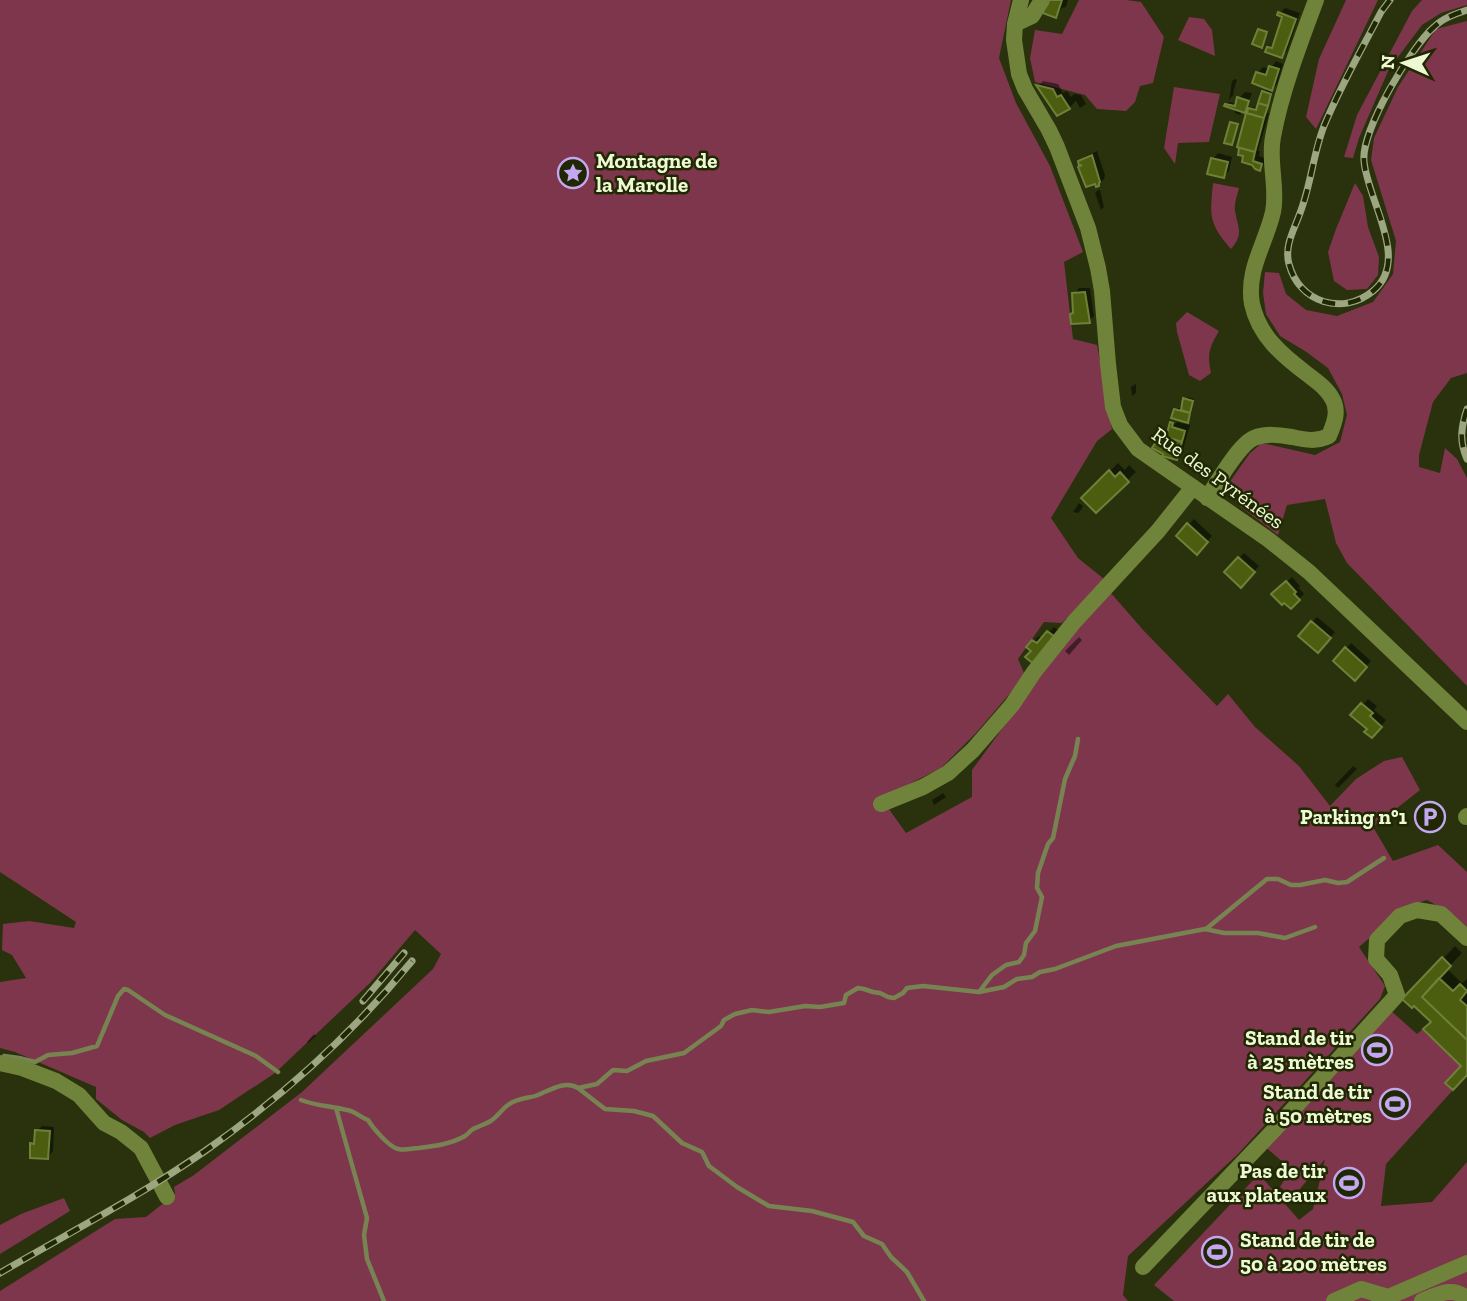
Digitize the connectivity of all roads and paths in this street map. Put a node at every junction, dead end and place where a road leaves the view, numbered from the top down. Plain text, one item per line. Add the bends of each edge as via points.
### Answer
1 (1021, 0) edge
2 (1042, 0) edge
3 (1316, 0) edge
4 (1015, 24) junction
5 (1193, 487) junction
6 (1207, 498) junction
7 (1467, 722) edge
8 (881, 804) dead end
9 (1467, 937) edge
10 (0, 1063) edge
11 (167, 1197) dead end
12 (1467, 1263) edge
13 (1143, 1267) dead end
14 (1384, 1299) edge
15 (1467, 1299) edge
16 (1334, 1301) edge
17 (1422, 1301) edge

1 - 4 street, Rue des Pyrénées
2 - 4 street via 1032,16
3 - 6 street via 1272,139 1275,199 1253,271 1252,303 1262,331 1273,345 1334,402 1334,424 1329,436 1313,441 1275,435 1251,439
4 - 5 street, Rue des Pyrénées via 1019,74 1062,159 1094,248 1113,407 1138,449
5 - 6 street, Rue des Pyrénées
5 - 8 street via 1074,622 974,750 948,773
6 - 7 street, Rue des Pyrénées via 1309,572
9 - 13 street via 1441,914 1417,910 1400,916 1377,940 1376,959 1390,975 1397,995
10 - 11 street via 56,1081 79,1095 104,1123 141,1148
12 - 14 street
14 - 16 street via 1361,1289
15 - 17 street via 1446,1291

